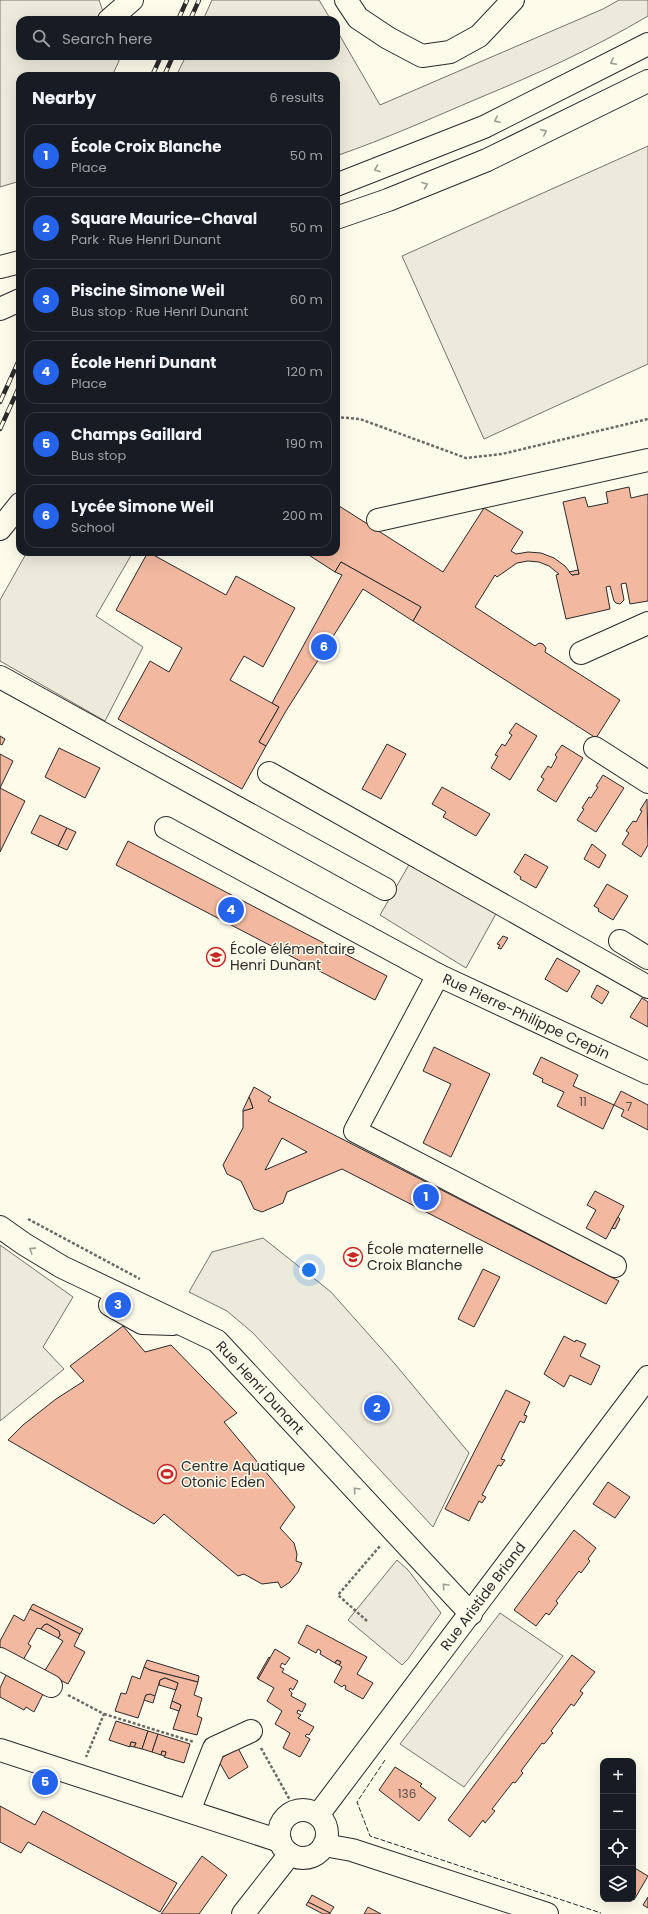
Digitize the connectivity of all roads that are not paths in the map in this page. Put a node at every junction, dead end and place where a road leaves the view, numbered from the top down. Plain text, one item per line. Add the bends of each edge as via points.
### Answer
1 (132, 0) edge
2 (346, 0) edge
3 (513, 0) edge
4 (114, 16) edge
5 (648, 44) edge
6 (648, 81) edge
7 (340, 183) edge
8 (340, 217) edge
9 (16, 258) edge
10 (0, 259) edge
11 (16, 263) edge
12 (0, 266) edge
13 (16, 300) edge
14 (16, 301) edge
15 (0, 303) edge
16 (0, 309) edge
17 (648, 460) edge
18 (16, 509) edge
19 (378, 520) dead end
20 (0, 529) edge
21 (648, 623) edge
22 (581, 653) dead end
23 (0, 677) edge
24 (595, 748) dead end
25 (269, 773) dead end
26 (648, 782) edge
27 (166, 828) dead end
28 (385, 889) dead end
29 (620, 941) dead end
30 (648, 958) edge
31 (438, 975) junction
32 (648, 987) edge
33 (648, 1074) edge
34 (0, 1227) edge
35 (615, 1266) dead end
36 (648, 1377) edge
37 (471, 1614) junction
38 (0, 1659) edge
39 (51, 1686) road end
40 (251, 1731) road end
41 (0, 1750) edge
42 (189, 1811) junction
43 (318, 1815) junction
44 (324, 1845) junction
45 (285, 1847) junction
46 (250, 1912) edge
47 (547, 1914) edge

1 - 4 street
2 - 3 street via 358,18 422,56 450,52 479,36
5 -> 7 street via 484,127
8 -> 6 street via 487,160
9 - 10 street
11 - 12 street
13 - 15 street
14 - 16 street
17 - 19 street
18 - 20 street
21 - 22 street
23 - 28 street
24 - 26 street
25 - 32 street
27 - 31 street
29 - 30 street
31 - 33 street, Rue Pierre-Philippe Crepin
31 - 35 street, Rue Pierre-Philippe Crepin via 355,1131
37 -> 34 street, Rue Henri Dunant via 217,1341 62,1268
36 - 37 street, Rue Aristide Briand via 489,1586
37 - 43 street, Rue Aristide Briand
38 - 39 street
40 - 42 street via 214,1748
41 - 42 street
42 - 45 street
43 - 44 street via 326,1829
43 - 45 street via 304,1810 296,1811 284,1819 280,1826
44 - 45 street via 313,1856 297,1857
44 - 47 street via 352,1850
45 - 46 street

